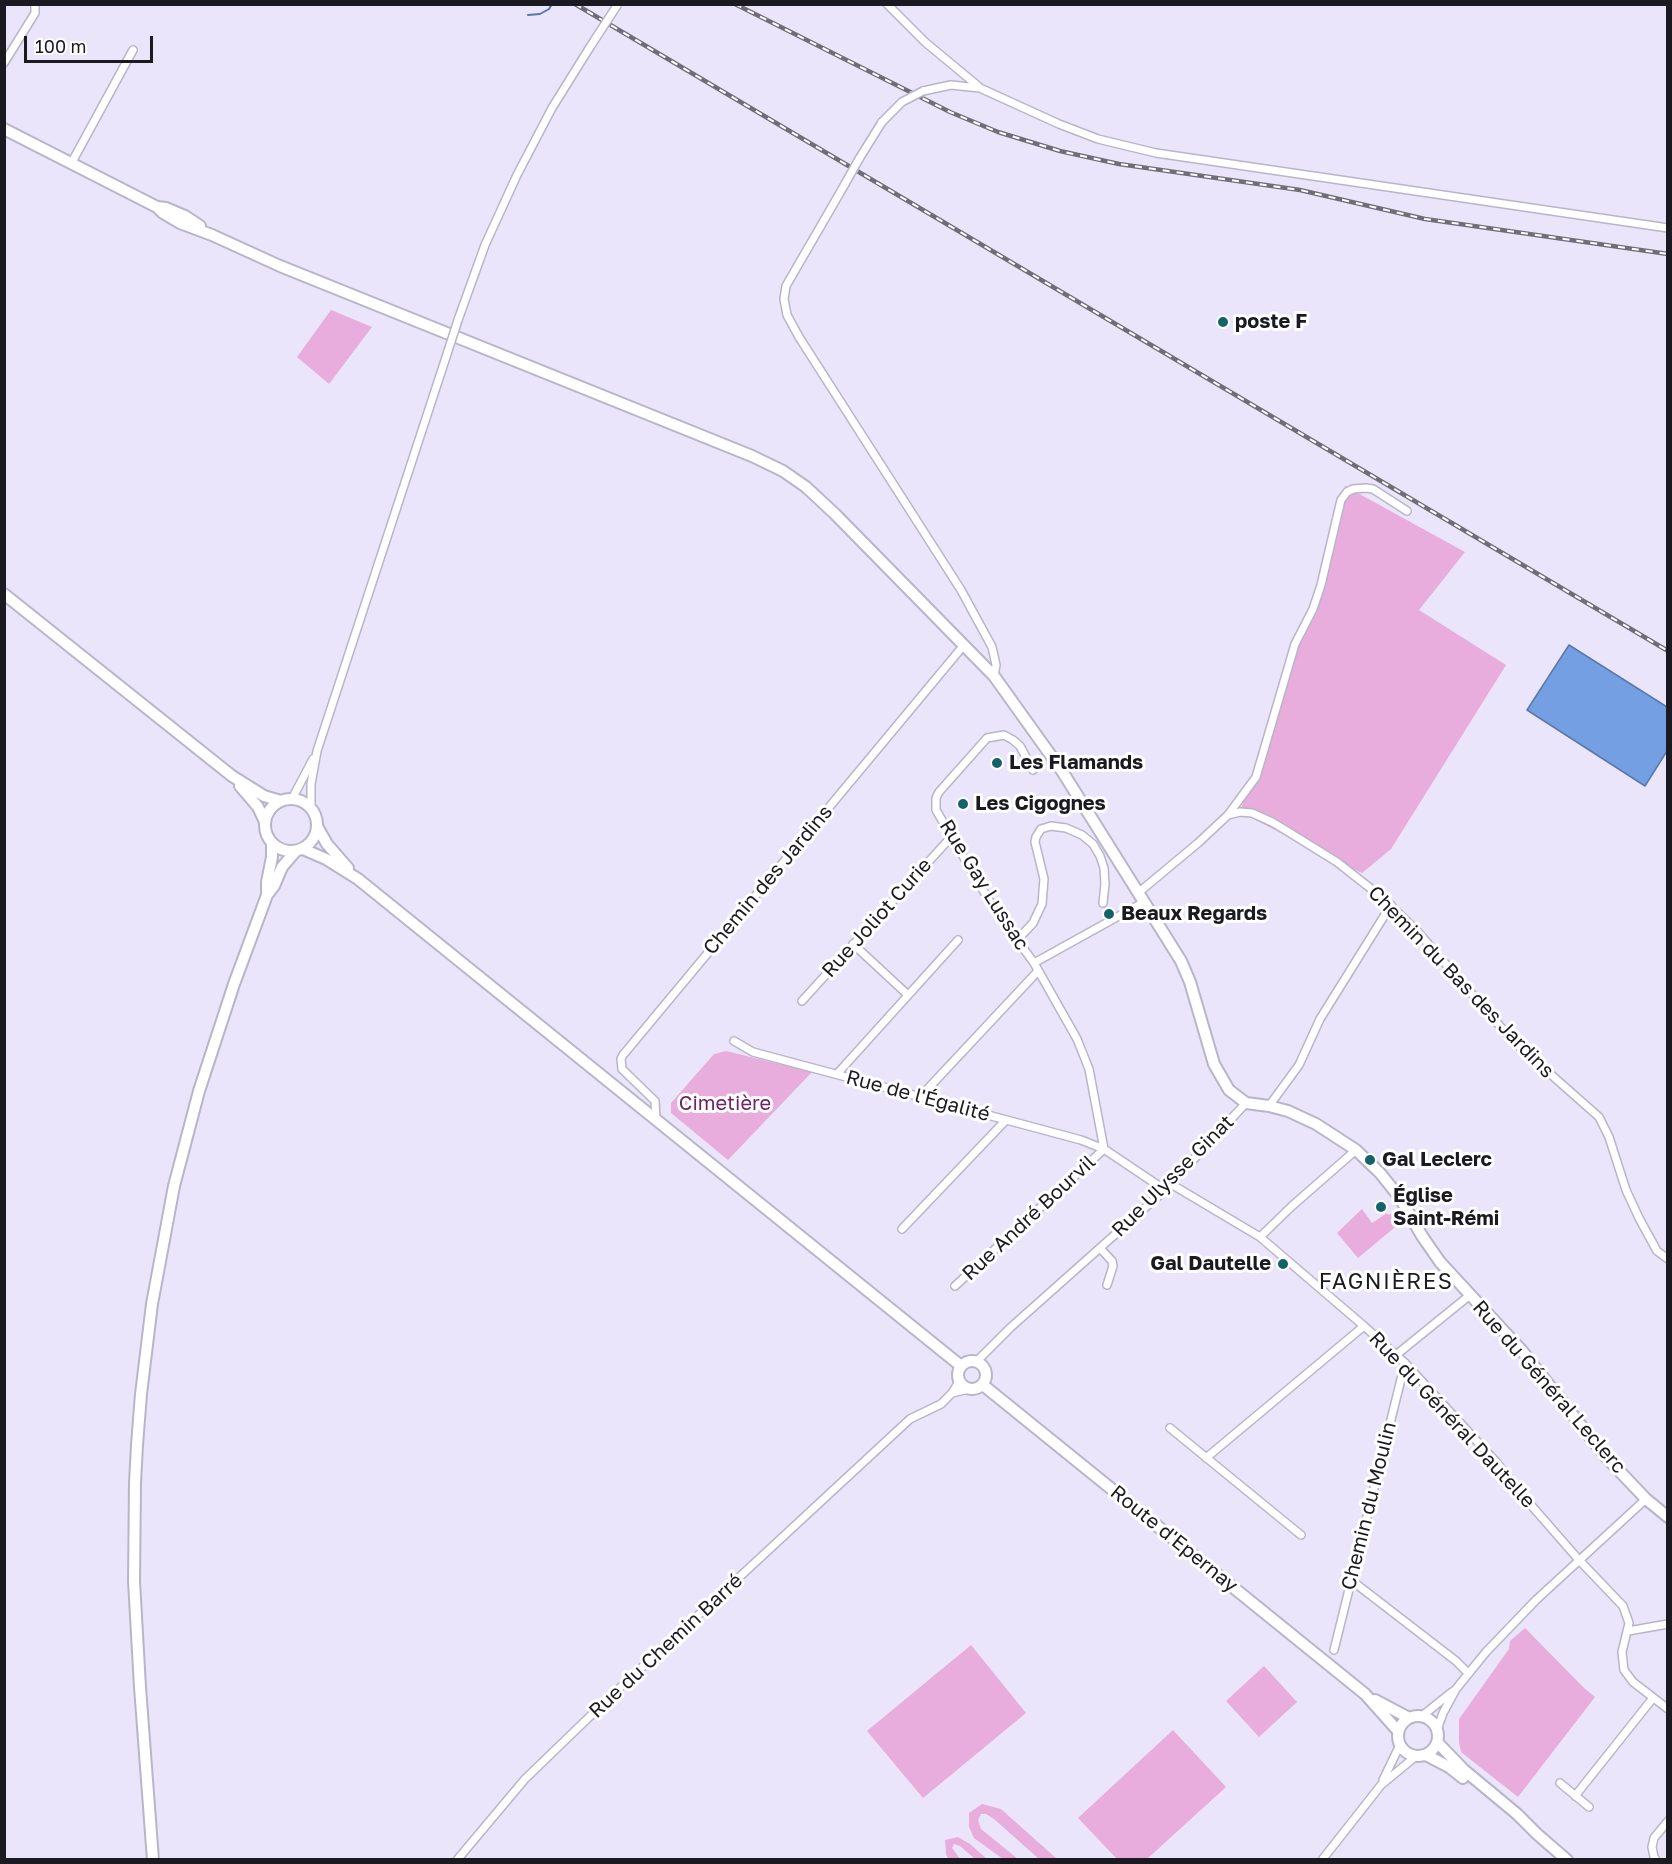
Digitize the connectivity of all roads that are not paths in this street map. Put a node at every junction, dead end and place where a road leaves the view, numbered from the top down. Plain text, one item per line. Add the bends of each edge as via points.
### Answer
1 (35, 4) edge
2 (618, 4) edge
3 (886, 4) edge
4 (134, 50) dead end
5 (4, 63) edge
6 (980, 88) junction
7 (4, 129) edge
8 (72, 162) junction
9 (1668, 228) edge
10 (1407, 511) dead end
11 (4, 594) edge
12 (964, 645) junction
13 (994, 676) junction
14 (317, 751) junction
15 (1033, 770) dead end
16 (231, 776) junction
17 (286, 800) junction
18 (311, 807) junction
19 (1228, 815) junction
20 (265, 822) junction
21 (318, 828) junction
22 (952, 836) junction
23 (272, 843) junction
24 (299, 850) junction
25 (358, 879) junction
26 (267, 895) junction
27 (1141, 897) junction
28 (1103, 903) dead end
29 (1391, 905) junction
30 (1018, 939) junction
31 (958, 940) dead end
32 (853, 944) junction
33 (1034, 963) junction
34 (1038, 971) junction
35 (908, 995) junction
36 (802, 1001) dead end
37 (734, 1041) dead end
38 (837, 1074) junction
39 (921, 1096) junction
40 (1246, 1103) junction
41 (1269, 1106) junction
42 (656, 1120) junction
43 (1006, 1120) junction
44 (1104, 1149) junction
45 (1356, 1150) junction
46 (1168, 1187) junction
47 (902, 1229) dead end
48 (1260, 1238) junction
49 (1100, 1248) junction
50 (1668, 1259) edge
51 (1107, 1285) dead end
52 (955, 1286) dead end
53 (1470, 1295) junction
54 (1364, 1326) junction
55 (1396, 1355) junction
56 (977, 1362) junction
57 (1405, 1363) junction
58 (961, 1366) junction
59 (960, 1380) junction
60 (983, 1385) junction
61 (969, 1389) junction
62 (952, 1393) junction
63 (1170, 1428) dead end
64 (1206, 1458) junction
65 (1646, 1499) junction
66 (1668, 1517) edge
67 (1301, 1535) dead end
68 (1579, 1560) junction
69 (1352, 1580) junction
70 (1668, 1624) edge
71 (1628, 1631) junction
72 (1334, 1650) dead end
73 (1468, 1673) junction
74 (1456, 1689) junction
75 (1365, 1694) junction
76 (1653, 1698) junction
77 (1668, 1709) edge
78 (1422, 1716) junction
79 (1409, 1718) junction
80 (1437, 1730) junction
81 (1398, 1731) junction
82 (1437, 1742) junction
83 (1400, 1747) junction
84 (1421, 1756) junction
85 (1560, 1783) dead end
86 (1381, 1785) junction
87 (1575, 1796) junction
88 (1588, 1807) dead end
89 (1668, 1821) edge
90 (1537, 1834) junction
91 (153, 1860) edge
92 (457, 1860) edge
93 (1322, 1860) edge
94 (1567, 1860) edge
95 (1656, 1860) edge

1 - 5 street via 35,13
2 - 14 street, bridge via 552,108 485,245
3 - 6 street
4 - 8 street
6 - 9 street via 1098,139 1149,152
6 - 13 street, bridge via 951,85 923,91 902,102 882,122 786,286 784,300 799,337 961,590 992,647
7 - 8 main road
8 - 12 main road via 280,266 776,467 818,498
10 - 19 street via 1373,489 1358,488 1347,492 1341,500 1321,585 1294,644 1260,768
11 - 16 main road
12 - 13 main road
12 - 42 street, Chemin des Jardins via 622,1055 622,1069 655,1101
13 - 27 main road via 1062,771
14 - 17 street
14 - 18 street
15 - 22 street, Rue Gay Lussac via 1013,740 1004,735 987,738 936,798 936,810
16 - 17 main road via 264,796
16 - 20 main road via 258,807
17 - 18 main road via 299,800
17 - 20 main road via 270,809
18 - 21 main road
19 - 27 street
19 - 29 street, Chemin du Bas des Jardins via 1245,812 1272,822 1337,862
20 - 23 main road
21 - 24 main road via 310,844
21 - 25 main road via 333,852
22 - 30 street, Rue Gay Lussac via 990,902
22 - 32 street, Rue Joliot Curie
23 - 24 main road via 279,849
23 - 26 main road
24 - 25 main road via 326,859
24 - 26 main road via 282,867
25 - 42 main road
26 - 91 main road via 220,1027 185,1143 158,1268 146,1348 136,1474 134,1581
27 - 33 street
27 - 40 main road via 1185,969 1218,1073 1229,1090
28 - 30 street via 1104,868 1093,844 1074,831 1046,827 1038,832 1035,842 1044,879 1042,903 1033,923
29 - 41 street via 1320,1019 1299,1065
29 - 50 street, Chemin du Bas des Jardins via 1513,1041 1599,1117 1639,1218 1657,1251
30 - 33 street, Rue Gay Lussac
31 - 35 street
32 - 35 street
32 - 36 street, Rue Joliot Curie
33 - 34 street, Rue Gay Lussac
34 - 39 street
34 - 44 street via 1083,1052
35 - 38 street
37 - 38 street, Rue de l'Égalité via 753,1052
38 - 39 street, Rue de l'Égalité
39 - 43 street, Rue de l'Égalité
40 - 41 main road, Rue du Général Leclerc
40 - 46 street, Rue Ulysse Ginat
41 - 45 main road, Rue du Général Leclerc via 1316,1124
42 - 58 main road
43 - 44 street, Rue de l'Égalité
43 - 47 street
44 - 46 street, Rue du Général Dautelle
44 - 52 street, Rue André Bourvil
45 - 48 street
45 - 53 main road, Rue du Général Leclerc via 1395,1191 1432,1250
46 - 48 street, Rue du Général Dautelle
46 - 49 street, Rue Ulysse Ginat
48 - 54 street, Rue du Général Dautelle
49 - 51 street, Rue Ulysse Ginat via 1113,1266
49 - 56 street, Rue Ulysse Ginat
53 - 55 street
53 - 65 main road, Rue du Général Leclerc via 1524,1352 1606,1457
54 - 55 street, Rue du Général Dautelle
54 - 64 street
55 - 57 street, Rue du Général Dautelle
56 - 58 main road via 972,1360
56 - 60 main road via 986,1372
57 - 68 street, Rue du Général Dautelle
57 - 69 street, Chemin du Moulin
58 - 59 main road
59 - 61 main road
59 - 62 street
60 - 61 main road
60 - 75 main road, Route d'Epernay
61 - 62 street
62 - 92 street, Rue du Chemin Barré via 940,1404 910,1419 545,1758
63 - 64 street
64 - 67 street
65 - 66 main road, Rue du Général Leclerc
65 - 68 street
68 - 71 street, Rue du Général Dautelle via 1623,1606
68 - 73 street
69 - 72 street, Chemin du Moulin
69 - 73 street
70 - 71 street
71 - 76 street via 1622,1652 1624,1670
73 - 74 street
74 - 78 street
74 - 80 street
75 - 79 main road, Route d'Epernay
75 - 81 main road, Route d'Epernay
76 - 77 street
76 - 87 street
78 - 79 main road
78 - 80 main road
79 - 81 main road
80 - 82 main road
81 - 83 main road
82 - 84 main road via 1431,1752
82 - 90 main road
83 - 84 main road via 1404,1752
83 - 86 street
84 - 86 street
84 - 90 main road via 1449,1767
85 - 87 street
86 - 93 street
87 - 88 street
89 - 95 street via 1654,1838
90 - 94 main road

